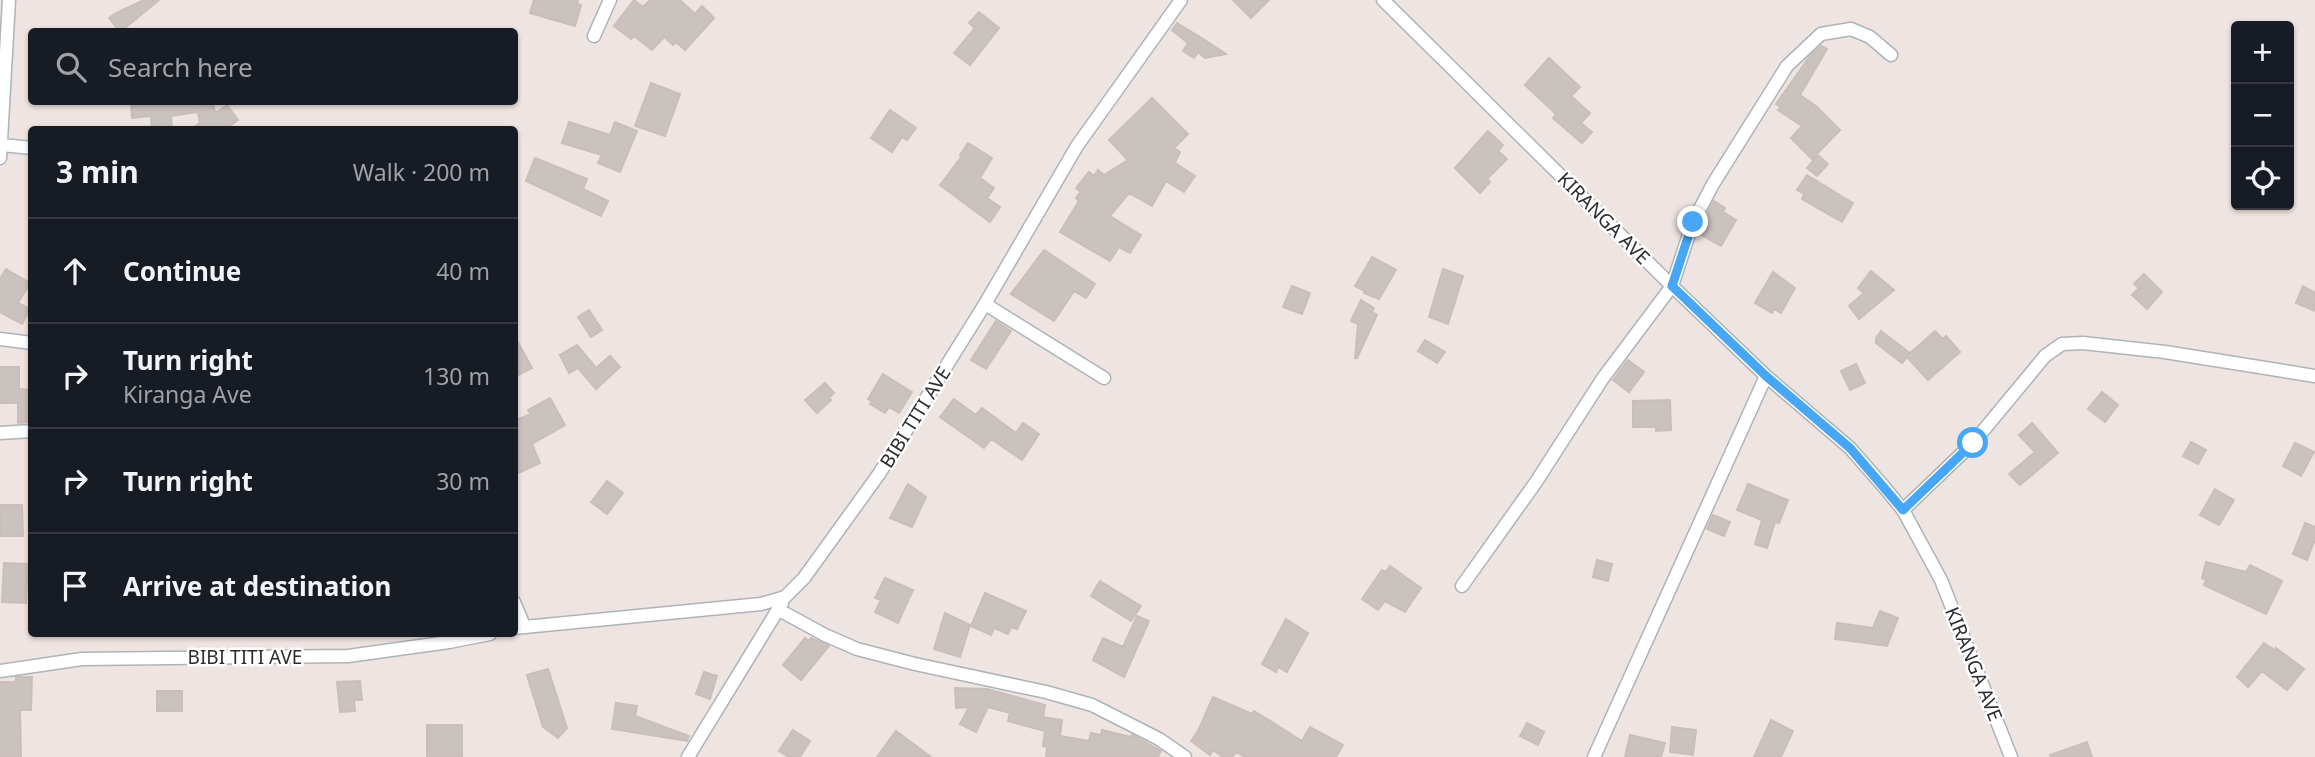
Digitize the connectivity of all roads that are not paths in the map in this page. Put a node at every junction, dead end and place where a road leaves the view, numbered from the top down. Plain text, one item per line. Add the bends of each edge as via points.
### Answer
1 (9, 0) edge
2 (610, 0) edge
3 (1181, 0) edge
4 (1383, 0) edge
5 (594, 36) dead end
6 (1891, 55) dead end
7 (28, 149) edge
8 (1, 152) edge
9 (1672, 286) junction
10 (985, 304) junction
11 (0, 339) edge
12 (28, 342) edge
13 (1766, 376) junction
14 (2315, 376) edge
15 (1104, 378) dead end
16 (28, 431) edge
17 (0, 433) edge
18 (1903, 510) junction
19 (1462, 586) dead end
20 (785, 597) junction
21 (779, 610) junction
22 (519, 627) edge
23 (475, 637) edge
24 (0, 671) edge
25 (688, 757) edge
26 (1185, 757) edge
27 (1594, 757) edge
28 (2011, 757) edge

1 - 8 street
2 - 5 street
3 - 10 street, BIBI TITI AVE via 1077,146
4 - 9 street, KIRANGA AVE
6 - 9 street via 1870,37 1851,29 1821,34 1787,66 1693,222
7 - 8 street
9 - 13 street, KIRANGA AVE
9 - 19 street via 1603,378
10 - 15 street
10 - 20 street, BIBI TITI AVE via 879,474 804,578
11 - 12 street
13 - 18 street, KIRANGA AVE via 1850,448
13 - 27 street
14 - 18 street via 2165,352 2062,344 2045,356 1973,443
16 - 17 street
18 - 28 street, KIRANGA AVE via 1941,580
20 - 21 street
20 - 22 street via 741,607
21 - 25 street
21 - 26 street via 857,649 1091,705
23 - 24 street, BIBI TITI AVE via 348,656 82,659

